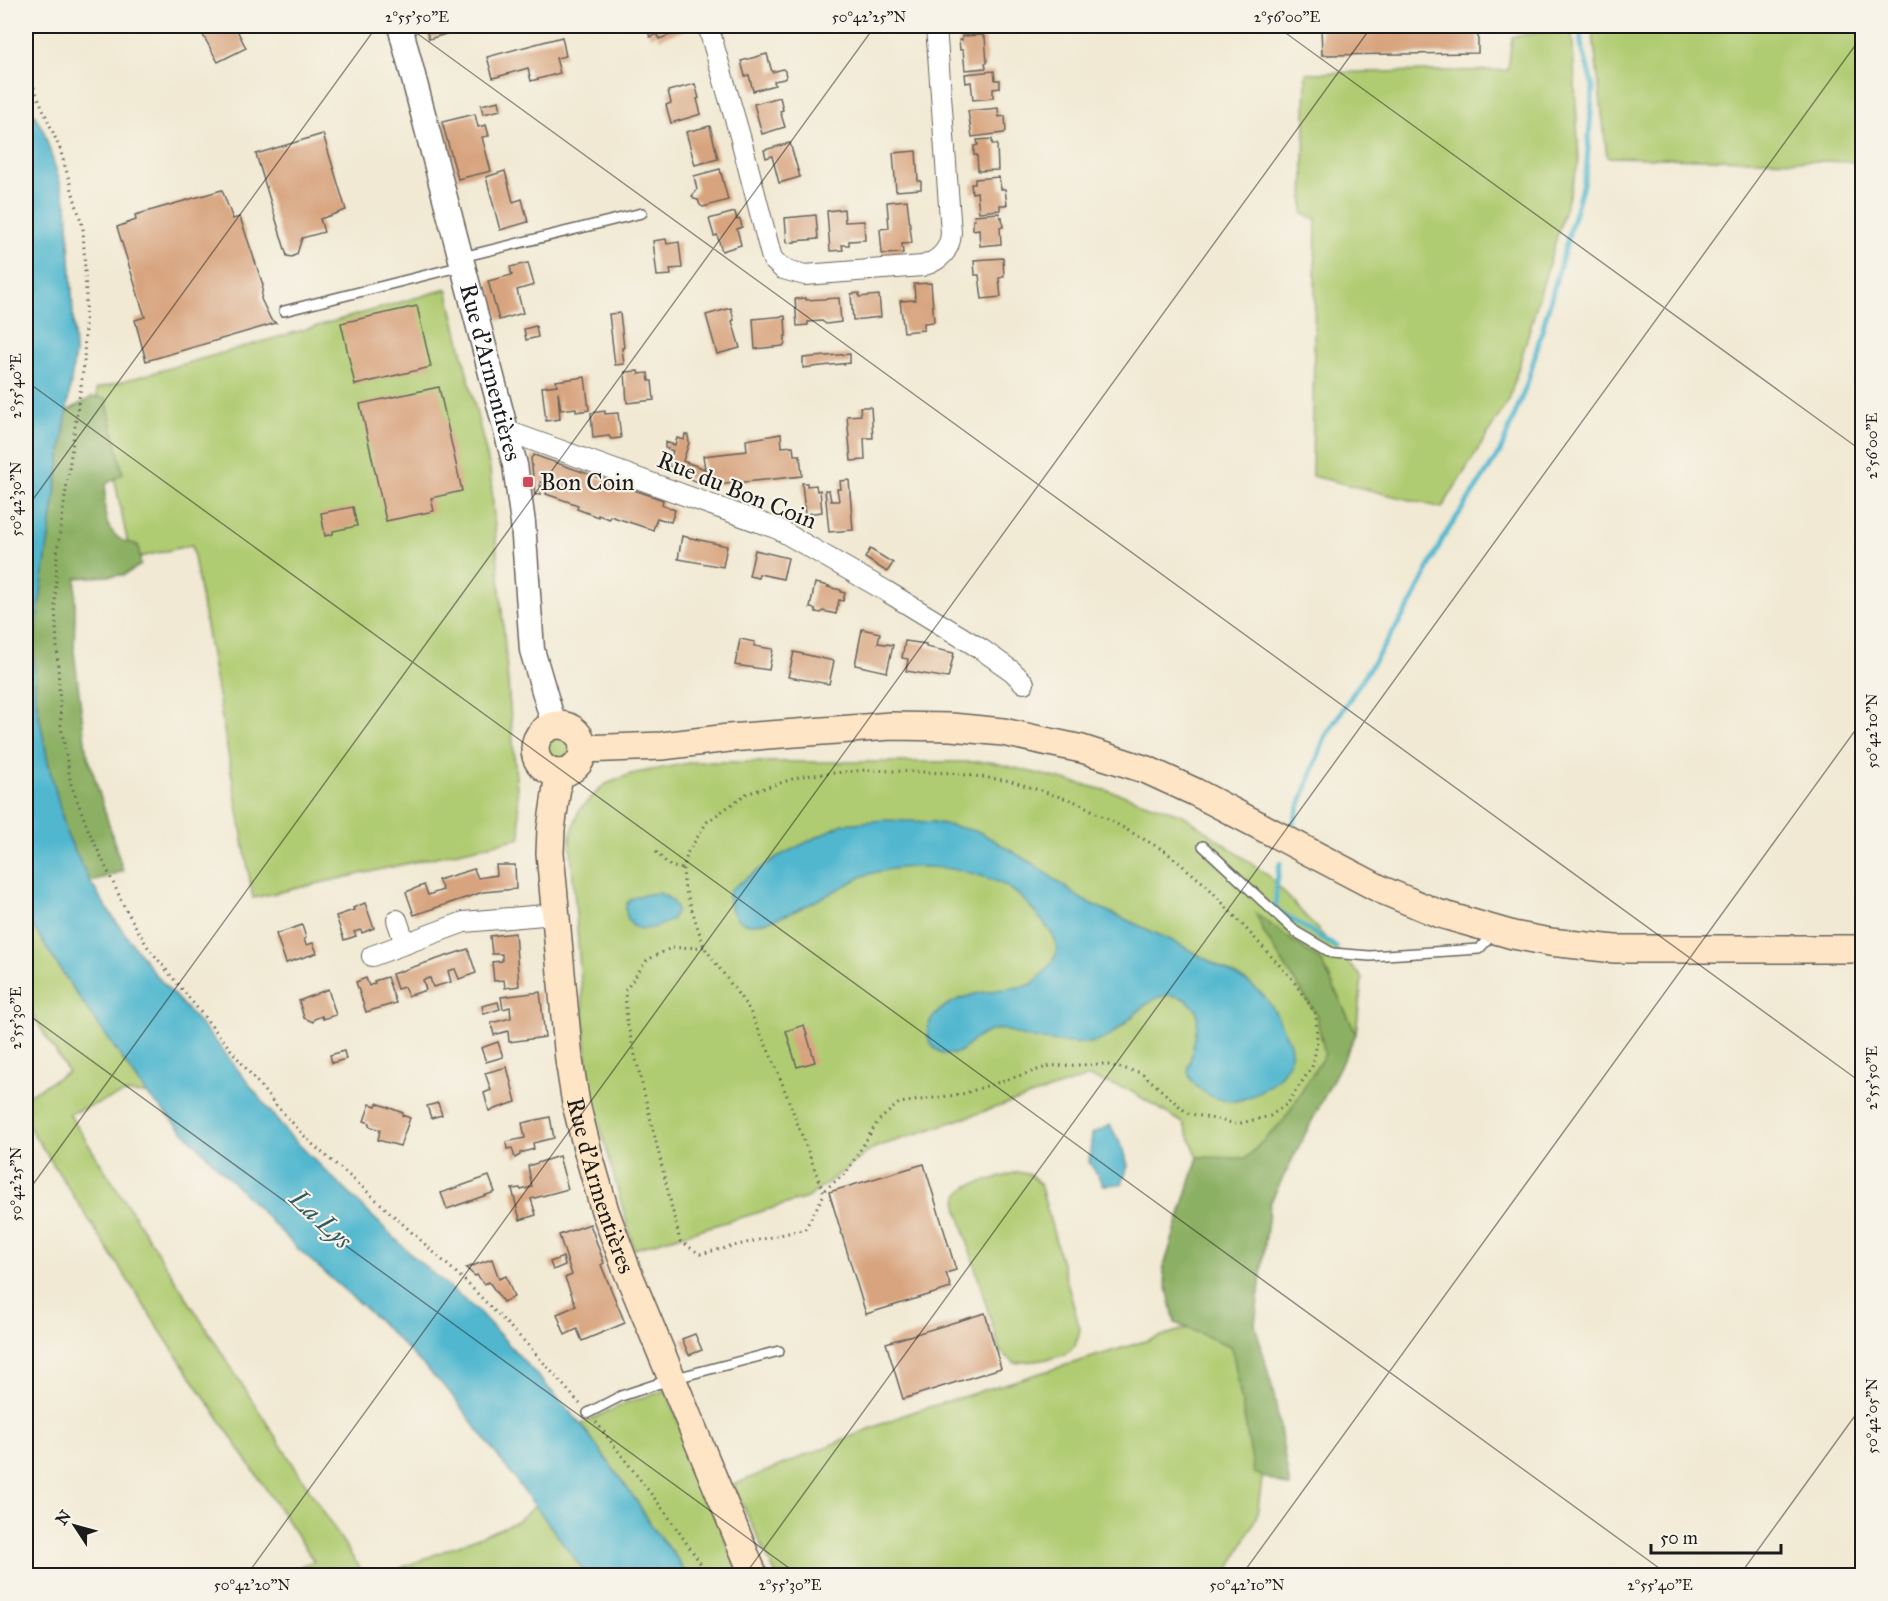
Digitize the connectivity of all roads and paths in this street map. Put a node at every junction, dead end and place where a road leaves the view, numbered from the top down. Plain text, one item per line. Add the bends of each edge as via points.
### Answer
1 (400, 26) edge
2 (708, 26) edge
3 (936, 26) edge
4 (26, 71) edge
5 (642, 213) dead end
6 (463, 261) junction
7 (284, 311) dead end
8 (507, 431) junction
9 (1024, 683) dead end
10 (554, 725) junction
11 (583, 749) junction
12 (559, 773) junction
13 (1203, 846) dead end
14 (656, 852) dead end
15 (683, 869) junction
16 (555, 914) junction
17 (397, 920) dead end
18 (1496, 931) junction
19 (405, 944) junction
20 (704, 947) junction
21 (1863, 949) edge
22 (372, 956) dead end
23 (823, 1191) junction
24 (779, 1351) dead end
25 (672, 1379) junction
26 (588, 1413) junction
27 (709, 1575) edge
28 (754, 1575) edge

1 - 6 street, Rue d'Armentières
2 - 3 street via 771,255 783,269 804,275 922,266 947,249 951,232
4 - 26 path via 60,149 83,228 84,364 57,552 55,606 61,726 71,784 88,828 147,946 274,1103 311,1143 480,1297
5 - 6 lane
6 - 7 lane
6 - 8 street, Rue d'Armentières
8 - 9 street, Rue du Bon Coin via 778,529 971,643
8 - 10 street, Rue d'Armentières via 520,498 532,650
10 - 11 main road via 574,730
10 - 12 main road via 543,729 534,749 542,766
11 - 12 main road via 576,766
11 - 18 main road via 891,726 979,729 1041,739 1147,770 1382,890 1437,913
12 - 16 main road, Rue d'Armentières via 550,841
13 - 18 lane via 1296,932 1332,953 1370,956 1479,949
14 - 15 path via 670,866
15 - 20 path via 684,885
15 - 23 path via 688,852 707,822 746,794 802,776 866,770 952,773 1011,781 1079,803 1165,851 1207,886 1292,979 1316,1014 1313,1065 1288,1103 1270,1116 1237,1124 1187,1113 1142,1073 1104,1064 1050,1066 962,1094 899,1103 878,1121 846,1173
16 - 19 street via 464,922
16 - 25 main road, Rue d'Armentières via 568,1053 580,1122 605,1211
17 - 19 street
18 - 21 main road via 1615,949
19 - 22 street
20 - 23 path via 749,1009 776,1067
20 - 23 path via 671,948 647,960 625,991 627,1023 680,1241 700,1254 805,1228
24 - 25 lane
25 - 26 lane via 621,1396
25 - 28 main road, Rue d'Armentières
26 - 27 path

